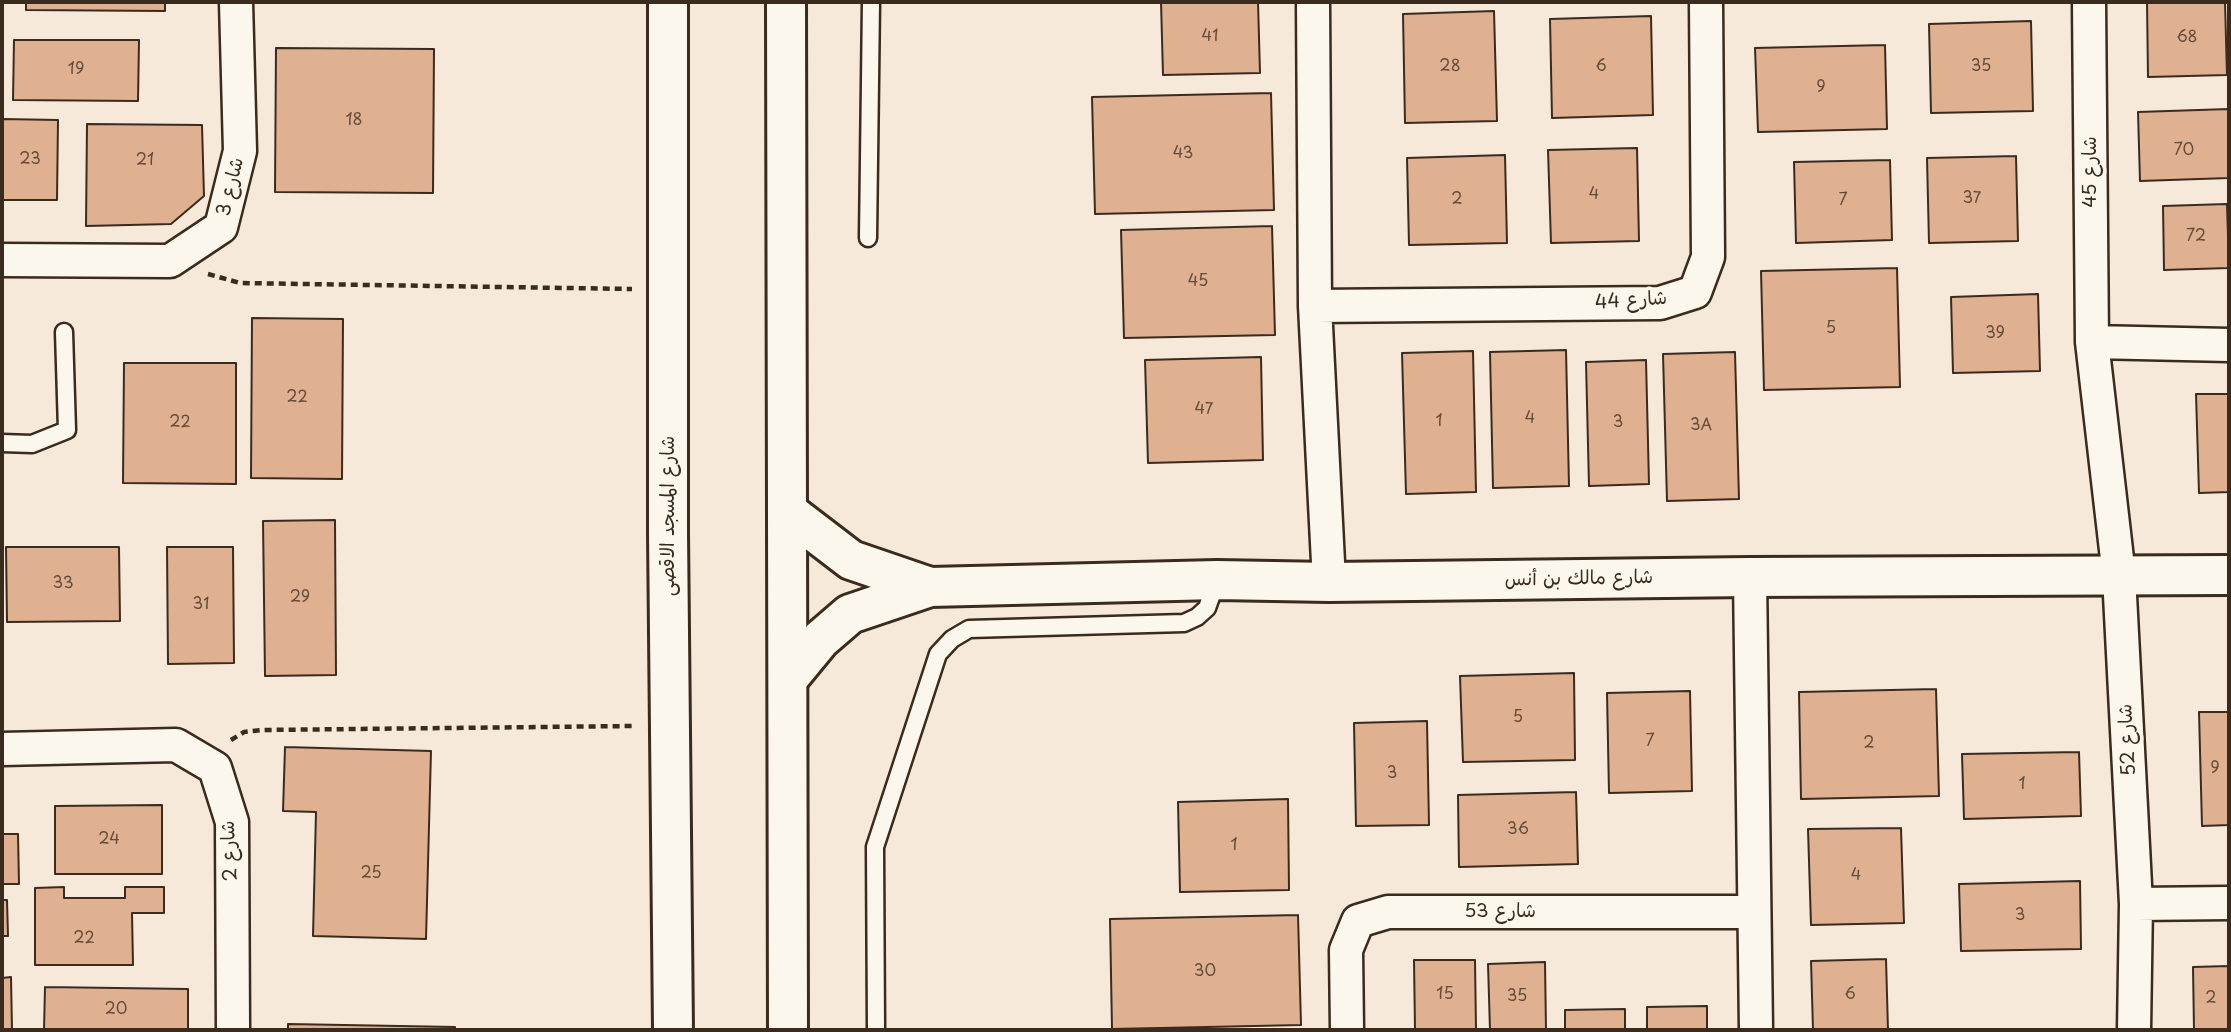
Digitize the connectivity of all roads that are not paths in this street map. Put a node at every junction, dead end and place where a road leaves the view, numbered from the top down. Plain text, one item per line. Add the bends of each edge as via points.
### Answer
1 (236, 2) edge
2 (668, 2) edge
3 (786, 2) edge
4 (872, 2) edge
5 (1313, 2) edge
6 (1706, 2) edge
7 (2090, 2) edge
8 (868, 238) dead end
9 (2, 260) edge
10 (1315, 306) junction
11 (64, 332) dead end
12 (2092, 342) junction
13 (2229, 345) edge
14 (2, 443) edge
15 (788, 511) junction
16 (2229, 575) edge
17 (1750, 576) junction
18 (2119, 576) junction
19 (1217, 580) junction
20 (1329, 582) junction
21 (930, 587) junction
22 (788, 679) junction
23 (2, 749) edge
24 (2229, 903) edge
25 (2136, 904) junction
26 (1755, 912) junction
27 (233, 1030) edge
28 (673, 1030) edge
29 (788, 1030) edge
30 (876, 1030) edge
31 (1347, 1030) edge
32 (1756, 1030) edge
33 (2134, 1030) edge

1 - 9 street, شارع 3 via 240,151 221,227 170,261
2 - 28 main road, شارع المسجد الاقصى
3 - 15 main road
4 - 8 lane
5 - 10 street
6 - 10 street, شارع 44 via 1708,257 1695,292 1660,303
7 - 12 street, شارع 45
10 - 20 street
11 - 14 lane via 66,429 32,444
12 - 13 street
12 - 18 street, شارع 45
15 - 21 main road, شارع مالك بن أنس via 851,560
15 - 22 main road
16 - 18 main road, شارع مالك بن أنس
17 - 18 main road, شارع مالك بن أنس
17 - 20 main road, شارع مالك بن أنس
17 - 26 street
18 - 25 street, شارع 52
19 - 20 main road, شارع مالك بن أنس
19 - 21 main road, شارع مالك بن أنس
19 - 30 lane via 1207,608 1184,622 969,629 938,653 875,847
21 - 22 main road, شارع مالك بن أنس via 850,614 821,639
22 - 29 main road
23 - 27 street, شارع 2 via 176,745 215,768 232,822
24 - 25 street
25 - 33 street, شارع 52
26 - 31 street, شارع 53 via 1388,912 1357,921 1346,950
26 - 32 street

